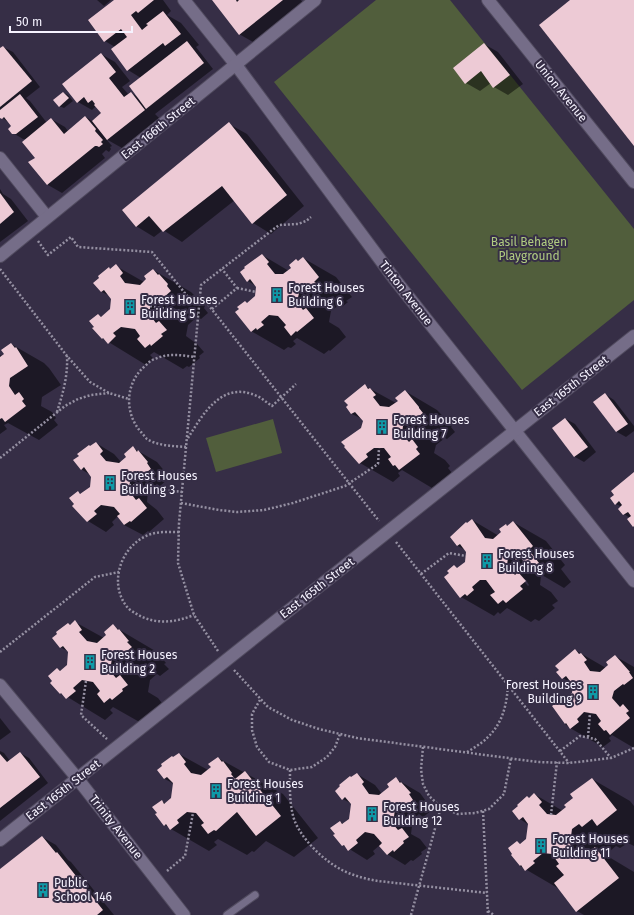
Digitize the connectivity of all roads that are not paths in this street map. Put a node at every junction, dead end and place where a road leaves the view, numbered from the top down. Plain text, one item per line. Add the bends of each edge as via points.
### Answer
1 (184, 0) edge
2 (315, 0) edge
3 (488, 0) edge
4 (236, 65) junction
5 (0, 158) edge
6 (634, 182) edge
7 (47, 217) junction
8 (0, 256) edge
9 (634, 336) edge
10 (514, 431) junction
11 (634, 581) edge
12 (0, 685) edge
13 (78, 778) junction
14 (0, 840) edge
15 (255, 895) dead end
16 (184, 915) edge
17 (227, 915) edge

1 - 4 street, Tinton Avenue
2 - 4 street, East 166th Street
3 - 6 street, Union Avenue
4 - 7 street, East 166th Street
4 - 10 street, Tinton Avenue via 396,281
5 - 7 street
7 - 8 street, East 166th Street
9 - 10 street, East 165th Street
10 - 11 street, Tinton Avenue
10 - 13 street, East 165th Street
12 - 13 street, Trinity Avenue
13 - 14 street, East 165th Street
13 - 16 street, Trinity Avenue
15 - 17 lane

